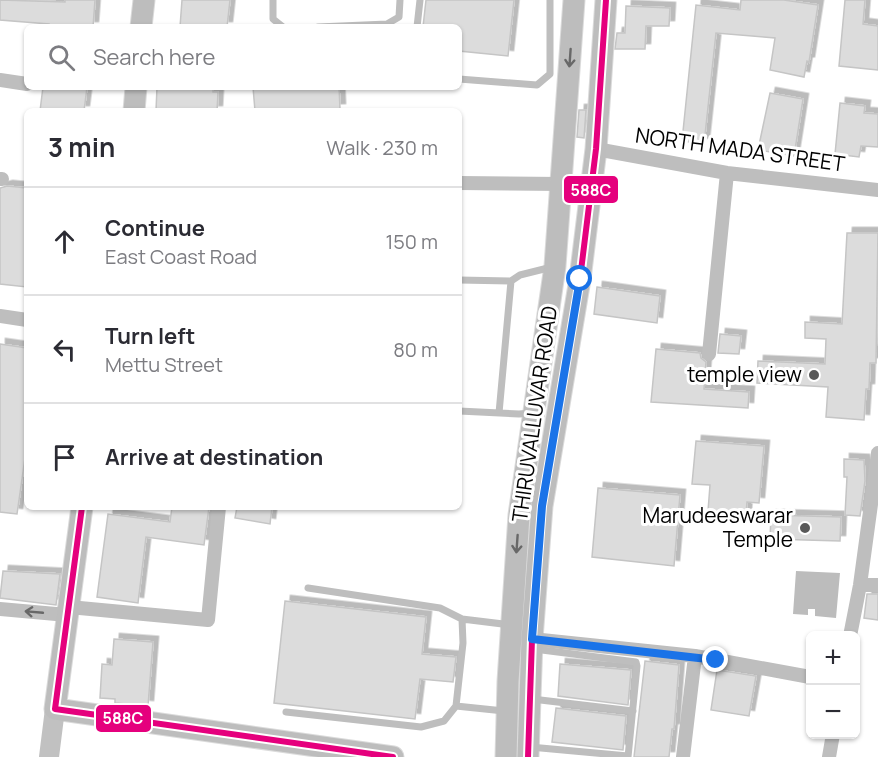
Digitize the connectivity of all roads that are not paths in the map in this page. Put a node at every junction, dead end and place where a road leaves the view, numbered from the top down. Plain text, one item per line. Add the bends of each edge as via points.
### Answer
1 (144, 0) edge
2 (273, 0) edge
3 (400, 0) edge
4 (420, 0) edge
5 (550, 0) edge
6 (574, 0) edge
7 (606, 0) edge
8 (141, 24) edge
9 (279, 24) edge
10 (387, 24) edge
11 (417, 24) edge
12 (462, 79) edge
13 (0, 80) edge
14 (24, 84) edge
15 (136, 90) edge
16 (134, 108) edge
17 (596, 149) junction
18 (727, 173) junction
19 (462, 183) edge
20 (562, 184) junction
21 (878, 190) edge
22 (555, 266) junction
23 (462, 280) edge
24 (511, 281) junction
25 (0, 316) edge
26 (24, 320) edge
27 (709, 354) dead end
28 (462, 411) edge
29 (535, 412) junction
30 (499, 413) junction
31 (878, 453) edge
32 (876, 491) edge
33 (82, 510) edge
34 (219, 510) edge
35 (860, 585) junction
36 (878, 585) edge
37 (308, 588) dead end
38 (0, 609) edge
39 (68, 611) junction
40 (462, 619) junction
41 (512, 625) junction
42 (851, 631) edge
43 (532, 644) junction
44 (695, 657) junction
45 (806, 676) edge
46 (508, 681) junction
47 (530, 691) junction
48 (456, 706) junction
49 (55, 709) junction
50 (507, 711) junction
51 (633, 711) junction
52 (286, 712) dead end
53 (832, 739) edge
54 (528, 752) edge
55 (49, 757) edge
56 (393, 757) edge
57 (506, 757) edge
58 (628, 757) edge
59 (683, 757) edge
60 (829, 757) edge

1 - 8 main road
2 - 9 lane via 273,19
3 - 10 lane via 399,17
4 - 11 lane
5 - 12 lane via 550,74 537,85
6 -> 20 main road, THIRUVALLUVAR ROAD
7 - 17 main road
13 - 14 street
15 - 16 main road
17 - 18 street, NORTH MADA STREET
17 - 43 main road via 580,279 542,506
18 - 21 street, NORTH MADA STREET
18 - 27 street
19 - 20 street
20 - 22 main road, THIRUVALLUVAR ROAD
22 - 24 lane
22 - 29 main road, THIRUVALLUVAR ROAD
23 - 24 lane
24 - 30 lane
25 - 26 street
28 - 30 lane
29 - 30 lane
29 -> 41 main road, THIRUVALLUVAR ROAD via 519,516
31 - 32 street
32 - 35 street
33 - 39 main road
34 - 39 street via 208,620
35 - 36 street
35 - 42 street
37 - 40 lane via 440,608
39 -> 38 street
39 - 49 main road
40 - 41 lane
40 - 48 lane
41 - 46 main road, THIRUVALLUVAR ROAD
43 - 44 street
43 - 47 main road
43 - 51 lane via 636,662
44 - 45 street
44 - 59 street
46 - 47 main road
46 - 50 main road, THIRUVALLUVAR ROAD
47 - 51 lane
47 - 54 main road
48 - 50 lane
48 - 52 lane via 444,720 421,727
49 - 55 main road
49 - 56 main road
50 - 57 main road, THIRUVALLUVAR ROAD
51 - 58 lane
53 - 60 street
54 - 58 lane

